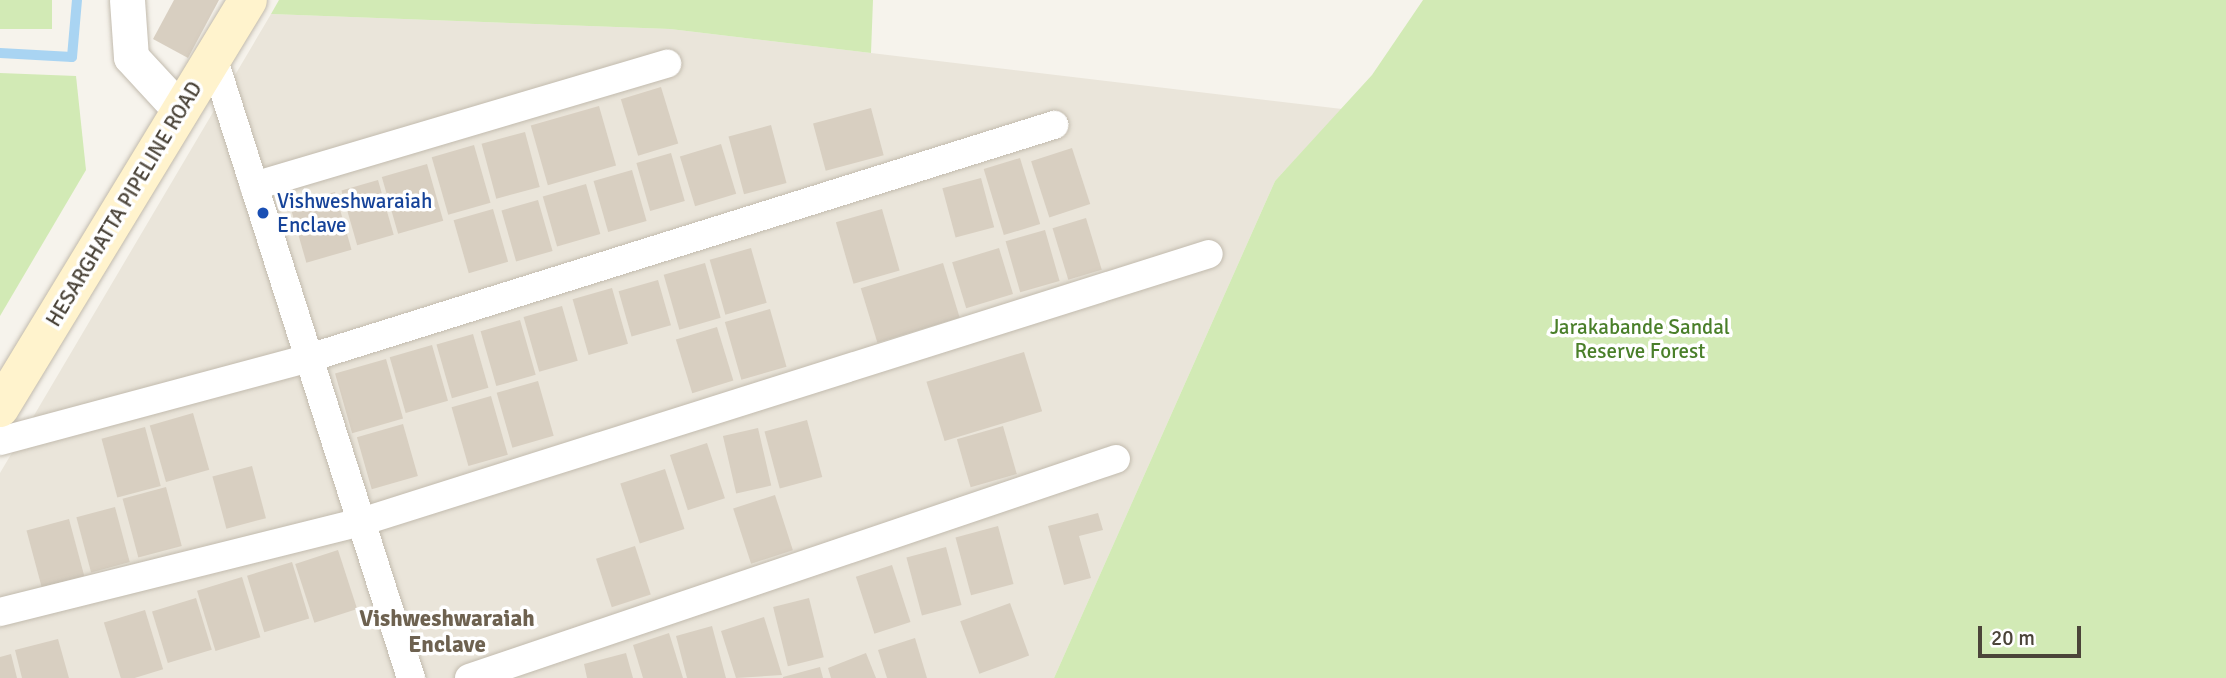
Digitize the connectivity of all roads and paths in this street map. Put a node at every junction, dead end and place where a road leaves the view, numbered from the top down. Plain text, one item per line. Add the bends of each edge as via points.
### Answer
1 (127, 0) edge
2 (248, 0) edge
3 (214, 60) junction
4 (667, 64) dead end
5 (178, 108) junction
6 (1054, 125) dead end
7 (254, 186) junction
8 (1209, 254) dead end
9 (309, 358) junction
10 (0, 408) edge
11 (0, 441) edge
12 (1116, 459) dead end
13 (361, 522) junction
14 (0, 612) edge
15 (411, 678) edge
16 (469, 678) edge

1 - 5 street via 131,57
2 - 3 main road, HESARGHATTA PIPELINE ROAD
3 - 5 main road, HESARGHATTA PIPELINE ROAD
3 - 7 street
4 - 7 street
5 - 10 main road, HESARGHATTA PIPELINE ROAD
6 - 9 street
7 - 9 street
8 - 13 street
9 - 11 street
9 - 13 street
12 - 16 street
13 - 14 street
13 - 15 street

